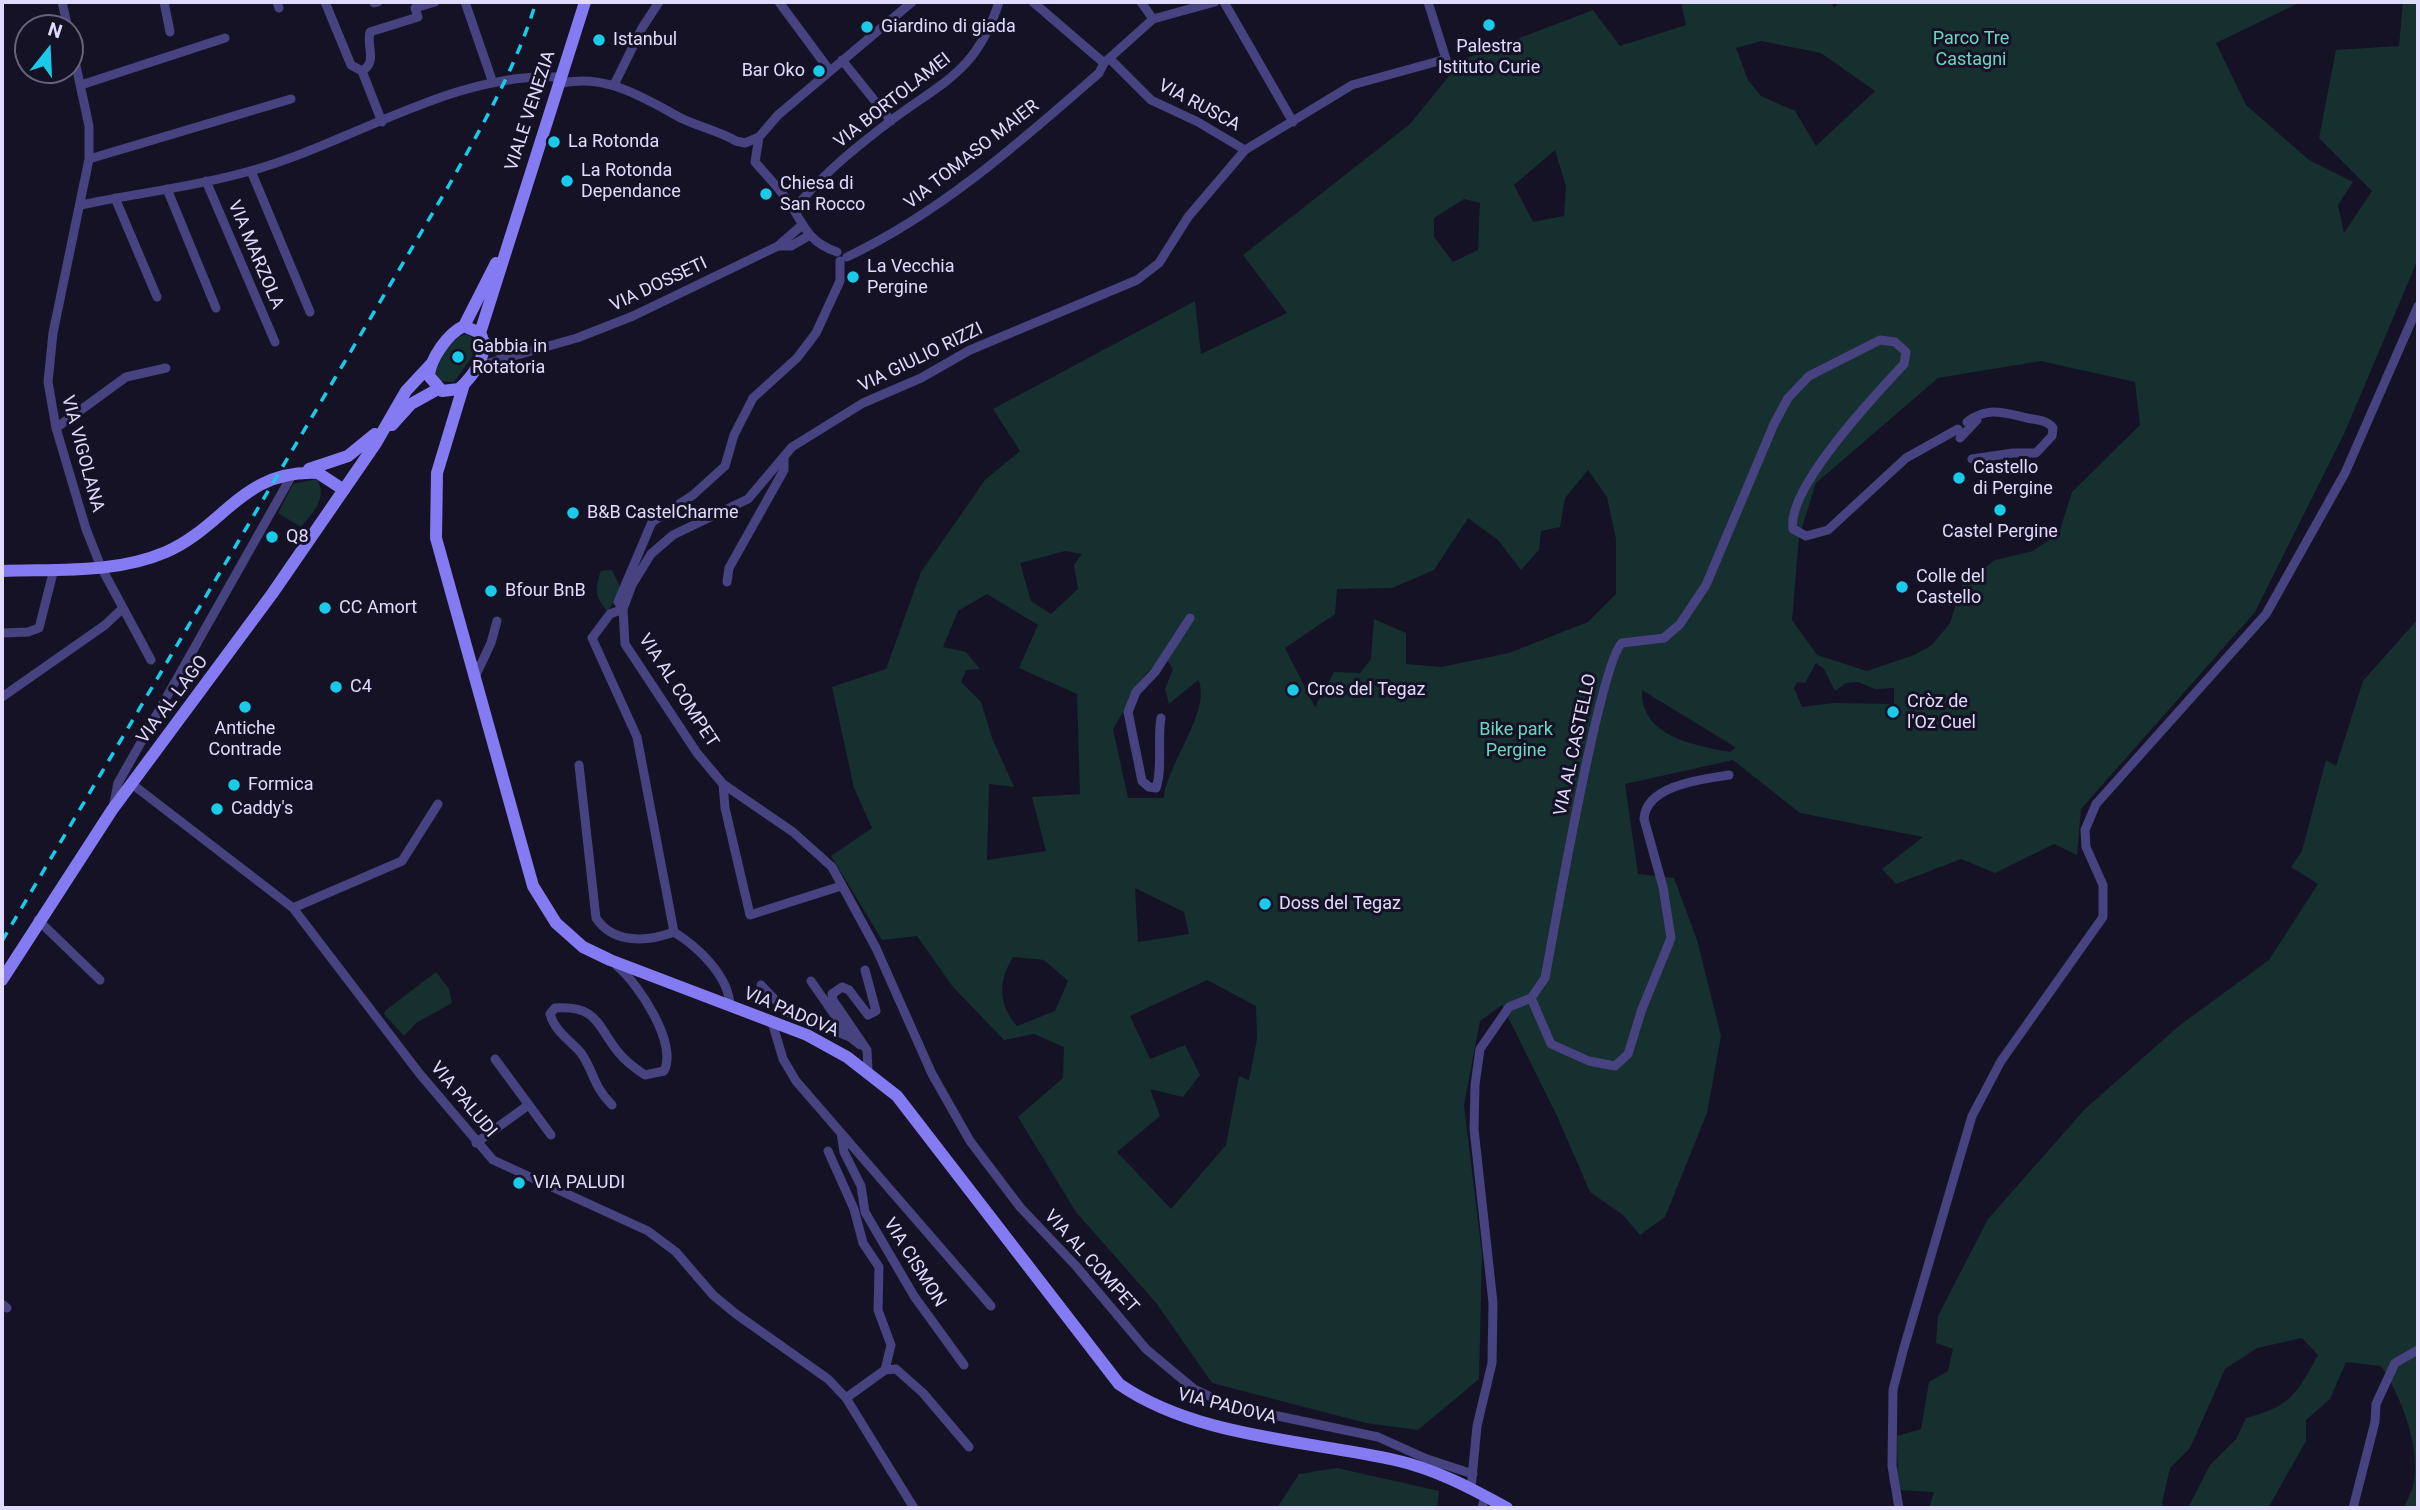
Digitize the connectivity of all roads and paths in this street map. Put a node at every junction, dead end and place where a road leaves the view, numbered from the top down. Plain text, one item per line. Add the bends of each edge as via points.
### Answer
1 (164, 2) edge
2 (325, 2) edge
3 (435, 2) edge
4 (465, 2) edge
5 (585, 2) edge
6 (659, 2) edge
7 (779, 2) edge
8 (912, 2) edge
9 (1033, 2) edge
10 (1141, 2) edge
11 (1215, 2) edge
12 (1224, 2) edge
13 (1428, 2) edge
14 (998, 4) edge
15 (414, 5) edge
16 (1153, 19) junction
17 (170, 32) dead end
18 (225, 38) dead end
19 (842, 60) junction
20 (1107, 61) junction
21 (362, 71) junction
22 (830, 71) junction
23 (560, 77) junction
24 (577, 79) junction
25 (494, 83) junction
26 (81, 85) joint
27 (614, 85) junction
28 (291, 99) dead end
29 (891, 121) junction
30 (383, 122) junction
31 (1293, 122) junction
32 (759, 137) junction
33 (1245, 150) junction
34 (89, 159) junction
35 (251, 171) junction
36 (206, 181) junction
37 (167, 189) junction
38 (116, 198) junction
39 (81, 205) junction
40 (794, 210) junction
41 (801, 226) junction
42 (512, 231) junction
43 (810, 235) junction
44 (778, 246) junction
45 (841, 256) junction
46 (157, 297) dead end
47 (2418, 306) edge
48 (216, 308) dead end
49 (310, 312) dead end
50 (464, 327) junction
51 (482, 336) junction
52 (275, 342) dead end
53 (521, 354) junction
54 (432, 363) junction
55 (166, 368) dead end
56 (472, 373) junction
57 (464, 384) junction
58 (441, 390) junction
59 (1983, 413) junction
60 (452, 417) junction
61 (388, 420) junction
62 (1967, 422) dead end
63 (55, 428) junction
64 (376, 443) junction
65 (784, 458) junction
66 (1972, 459) dead end
67 (326, 463) junction
68 (292, 475) junction
69 (346, 487) junction
70 (101, 567) junction
71 (54, 569) junction
72 (2, 571) edge
73 (727, 582) dead end
74 (122, 608) junction
75 (623, 609) junction
76 (1190, 618) dead end
77 (497, 621) dead end
78 (2, 633) edge
79 (151, 660) dead end
80 (474, 681) junction
81 (2, 697) edge
82 (1161, 718) dead end
83 (579, 765) dead end
84 (1729, 775) dead end
85 (132, 784) junction
86 (723, 784) junction
87 (438, 804) dead end
88 (113, 810) junction
89 (841, 886) junction
90 (293, 908) junction
91 (38, 920) junction
92 (674, 932) junction
93 (610, 960) junction
94 (865, 970) dead end
95 (2, 980) edge
96 (100, 980) dead end
97 (811, 981) dead end
98 (761, 985) dead end
99 (1531, 998) junction
100 (730, 1006) junction
101 (772, 1022) junction
102 (850, 1037) junction
103 (867, 1050) junction
104 (495, 1059) dead end
105 (867, 1071) junction
106 (612, 1105) dead end
107 (527, 1106) junction
108 (841, 1131) junction
109 (551, 1135) dead end
110 (476, 1143) junction
111 (828, 1151) dead end
112 (991, 1306) dead end
113 (2418, 1350) edge
114 (964, 1365) dead end
115 (885, 1370) junction
116 (846, 1398) junction
117 (969, 1447) dead end
118 (1473, 1474) junction
119 (1471, 1489) junction
120 (1484, 1502) edge
121 (914, 1508) edge
122 (1507, 1508) edge
123 (1899, 1508) edge
124 (2353, 1508) edge

1 - 17 street
2 - 21 street via 351,65
3 - 15 street
4 - 25 street
5 - 23 main road, VIALE VENEZIA
6 - 27 street
7 - 22 street
8 - 19 street
9 - 20 street, VIA RUSCA
10 - 16 street
11 - 16 street
12 - 31 street
13 - 31 street, VIA GIULIO RIZZI via 1446,59 1352,85
14 - 29 street, VIA BORTOLAMEI via 981,46 957,75
15 - 21 street via 418,17 370,32 372,56
16 - 20 street, VIA TOMASO MAIER
18 - 26 street
19 - 22 street
19 - 29 street
20 - 33 street, VIA RUSCA via 1151,100
20 - 45 street, VIA TOMASO MAIER via 1099,73 973,178 908,224
21 - 30 street
22 - 32 street
23 - 24 street, VIA MARZOLA
23 - 24 street
23 - 25 street, VIA MARZOLA
23 - 42 main road, VIALE VENEZIA
24 - 27 street
25 - 30 street, VIA MARZOLA
26 - 34 street, VIA VIGOLANA via 89,126
27 - 32 street via 745,143
28 - 34 street
29 - 40 street, VIA BORTOLAMEI via 808,191
30 - 35 street, VIA MARZOLA
31 - 33 street, VIA GIULIO RIZZI
32 - 40 street via 755,162
33 - 65 street, VIA GIULIO RIZZI via 1188,217 1159,263 1137,280 970,350 863,403 792,447
34 - 39 street, VIA VIGOLANA
35 - 36 street, VIA MARZOLA
35 - 49 street, VIA MARZOLA
36 - 37 street, VIA MARZOLA
36 - 52 street, VIA MARZOLA
37 - 38 street, VIA MARZOLA
37 - 48 street
38 - 39 street, VIA MARZOLA
38 - 46 street
39 - 63 street, VIA VIGOLANA via 53,333 48,382
40 - 41 street
41 - 43 street
41 - 44 street, VIA DOSSETI
42 - 50 main road, VIALE VENEZIA
42 - 51 main road, VIALE VENEZIA
43 - 44 street via 791,246
43 - 45 street
44 - 53 street, VIA DOSSETI via 633,316
45 - 75 street via 840,281 816,333 797,358 753,398 724,466 693,495 652,522 618,601
47 - 123 street via 2345,472 2266,614 2096,804 2085,830 2086,847 2103,885 2104,916 2001,1061 1972,1116 1903,1352 1894,1390 1892,1466
50 - 51 main road
50 - 54 main road, VIALE VENEZIA via 454,332
51 - 53 street via 499,352
51 - 56 main road, VIALE VENEZIA via 482,354
53 - 56 street, VIA DOSSETI
54 - 58 main road via 429,376
54 - 61 main road, VIALE VENEZIA
55 - 63 street via 126,377
56 - 57 main road, VIALE VENEZIA
57 - 58 main road via 452,392
57 - 60 main road, VIA PADOVA
58 - 60 main road
58 - 64 main road via 411,404
59 - 62 street
59 - 66 street via 1996,410 2046,422 2053,434 2036,453
59 - 99 street, VIA AL CASTELLO via 1959,433 1906,458 1828,530 1805,536 1793,529 1791,518 1800,494 1817,467 1904,364 1906,352 1895,342 1880,340 1809,376 1788,398 1706,586 1680,624 1664,638 1622,643 1615,652 1593,733 1545,978
60 - 80 main road, VIA PADOVA via 437,473 436,538
61 - 64 main road, VIALE VENEZIA
61 - 67 main road via 357,450
63 - 70 street, VIA VIGOLANA
64 - 69 main road, VIA AL LAGO
65 - 73 street via 784,470 729,568
65 - 75 street, VIA GIULIO RIZZI via 748,499 673,535 651,554
67 - 68 main road
67 - 69 main road via 345,473
68 - 69 main road via 323,474
68 - 70 main road via 256,485 198,534 167,551 135,563
68 - 88 street via 118,783
69 - 85 main road, VIA AL LAGO
70 - 71 main road
70 - 74 street, VIA VIGOLANA
71 - 72 main road
71 - 78 street via 39,628
74 - 79 street, VIA VIGOLANA
74 - 81 street via 106,625
75 - 86 street, VIA AL COMPET via 625,644 697,753
75 - 92 street via 610,614 592,638 637,737
76 - 82 street via 1155,672 1136,692 1128,712 1142,781 1156,788
77 - 80 street
80 - 93 main road, VIA PADOVA via 533,886 556,923 583,947
83 - 92 street via 596,918 604,930 621,939
84 - 99 street via 1688,781 1649,800 1645,808 1671,938 1628,1054 1615,1066 1589,1061 1550,1044
85 - 88 main road, VIA AL LAGO
85 - 90 street, VIA PALUDI
86 - 89 street, VIA AL COMPET via 793,832 832,867
86 - 89 street via 750,915
87 - 90 street via 402,862
88 - 91 main road, VIA AL LAGO
89 - 118 street, VIA AL COMPET via 854,903 932,1074 970,1141 1020,1207 1146,1349 1194,1389 1230,1406 1378,1437
90 - 110 street, VIA PALUDI
91 - 95 main road, VIA AL LAGO
91 - 96 street
92 - 100 street via 700,948 730,995
93 - 100 main road, VIA PADOVA
93 - 106 street via 642,992 667,1048 669,1061 664,1071 645,1075 619,1053 589,1013 563,1007 550,1014 582,1055 597,1091
94 - 103 street via 876,1011 868,1015 849,990 842,988 832,994
97 - 102 street
98 - 102 street via 787,1012
99 - 118 street, VIA AL CASTELLO via 1509,1007 1480,1049 1475,1085 1474,1129 1493,1303 1492,1363 1477,1426
100 - 101 main road, VIA PADOVA
101 - 105 main road, VIA PADOVA via 829,1046
101 - 108 street, VIA CISMON via 783,1059 796,1081
102 - 103 street
103 - 105 street
104 - 107 street
105 - 119 main road, VIA PADOVA via 897,1096 1119,1384 1182,1417 1396,1461
107 - 109 street
107 - 110 street
108 - 112 street, VIA CISMON
108 - 114 street, VIA CISMON via 844,1152 861,1186 865,1212 914,1296
110 - 116 street, VIA PALUDI via 506,1168 648,1231 676,1252 713,1295 828,1379
111 - 115 street via 854,1209 863,1243 879,1267 878,1310 891,1345
113 - 124 street via 2395,1363 2376,1404
115 - 116 street
115 - 117 street via 896,1369 908,1378
116 - 121 street, VIA PALUDI
118 - 119 street, VIA AL CASTELLO
119 - 120 main road, VIA PADOVA
120 - 122 main road, VIA PADOVA

